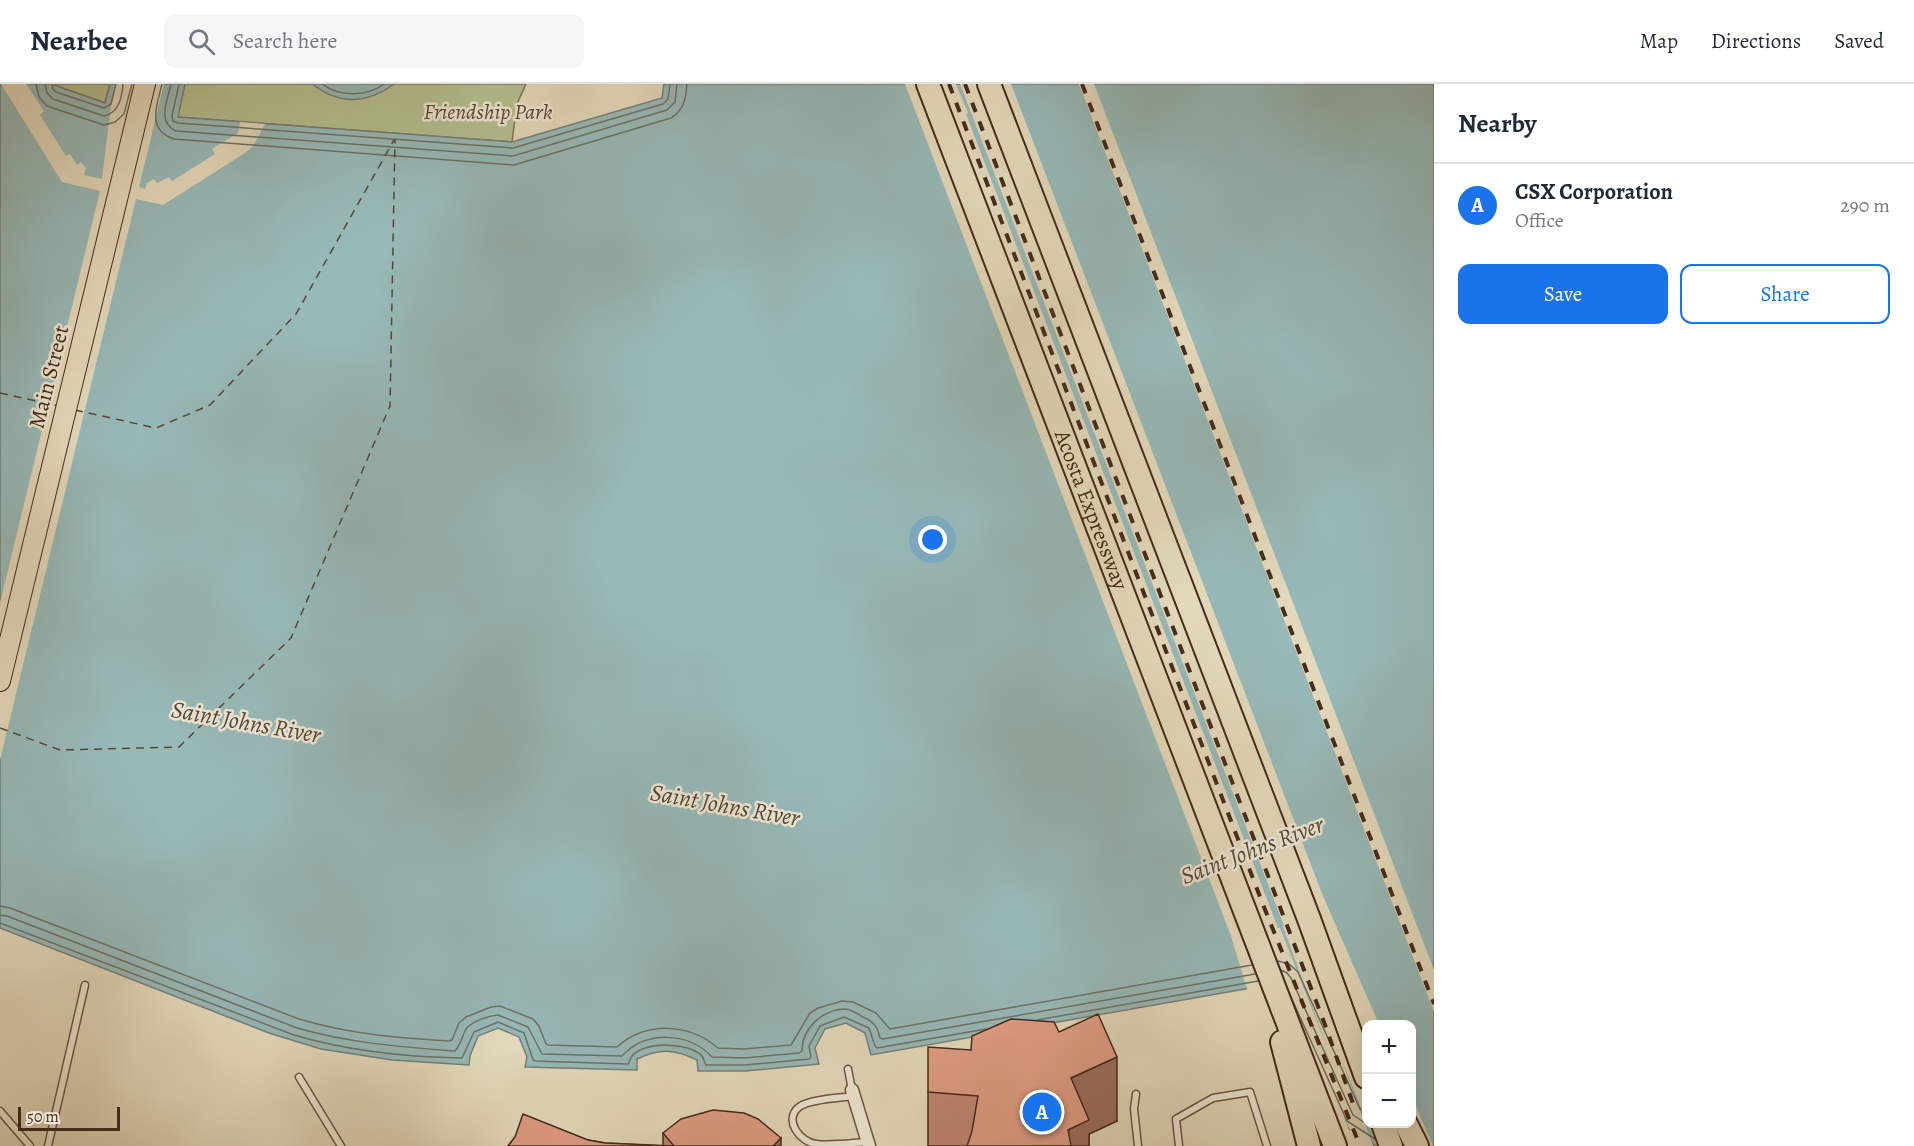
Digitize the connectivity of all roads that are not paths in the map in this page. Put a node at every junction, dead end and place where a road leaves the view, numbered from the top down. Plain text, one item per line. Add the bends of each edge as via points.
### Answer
1 (145, 84) edge
2 (928, 84) edge
3 (989, 84) edge
4 (0, 681) edge
5 (1309, 919) junction
6 (1254, 936) junction
7 (85, 985) dead end
8 (1362, 1032) edge
9 (848, 1069) dead end
10 (1365, 1074) edge
11 (299, 1077) dead end
12 (853, 1093) junction
13 (1136, 1094) dead end
14 (0, 1111) edge
15 (1384, 1128) edge
16 (1408, 1128) edge
17 (868, 1144) edge
18 (30, 1146) edge
19 (48, 1146) edge
20 (341, 1146) edge
21 (1138, 1146) edge
22 (1179, 1146) edge
23 (1267, 1146) edge
24 (1309, 1146) edge
25 (1335, 1146) edge
26 (1391, 1146) edge
27 (1417, 1146) edge

1 - 4 main road, Main Street
2 - 6 highway, Acosta Expressway
3 - 5 highway
5 - 8 highway
5 - 10 highway
6 - 24 highway
6 - 25 highway
7 - 19 lane
9 - 12 lane
11 - 20 lane
12 - 17 street
12 - 17 lane via 798,1107 794,1126 798,1135 815,1144
13 - 21 lane
14 - 18 lane
15 - 26 highway
16 - 27 highway
22 - 23 lane via 1176,1119 1213,1098 1250,1092

